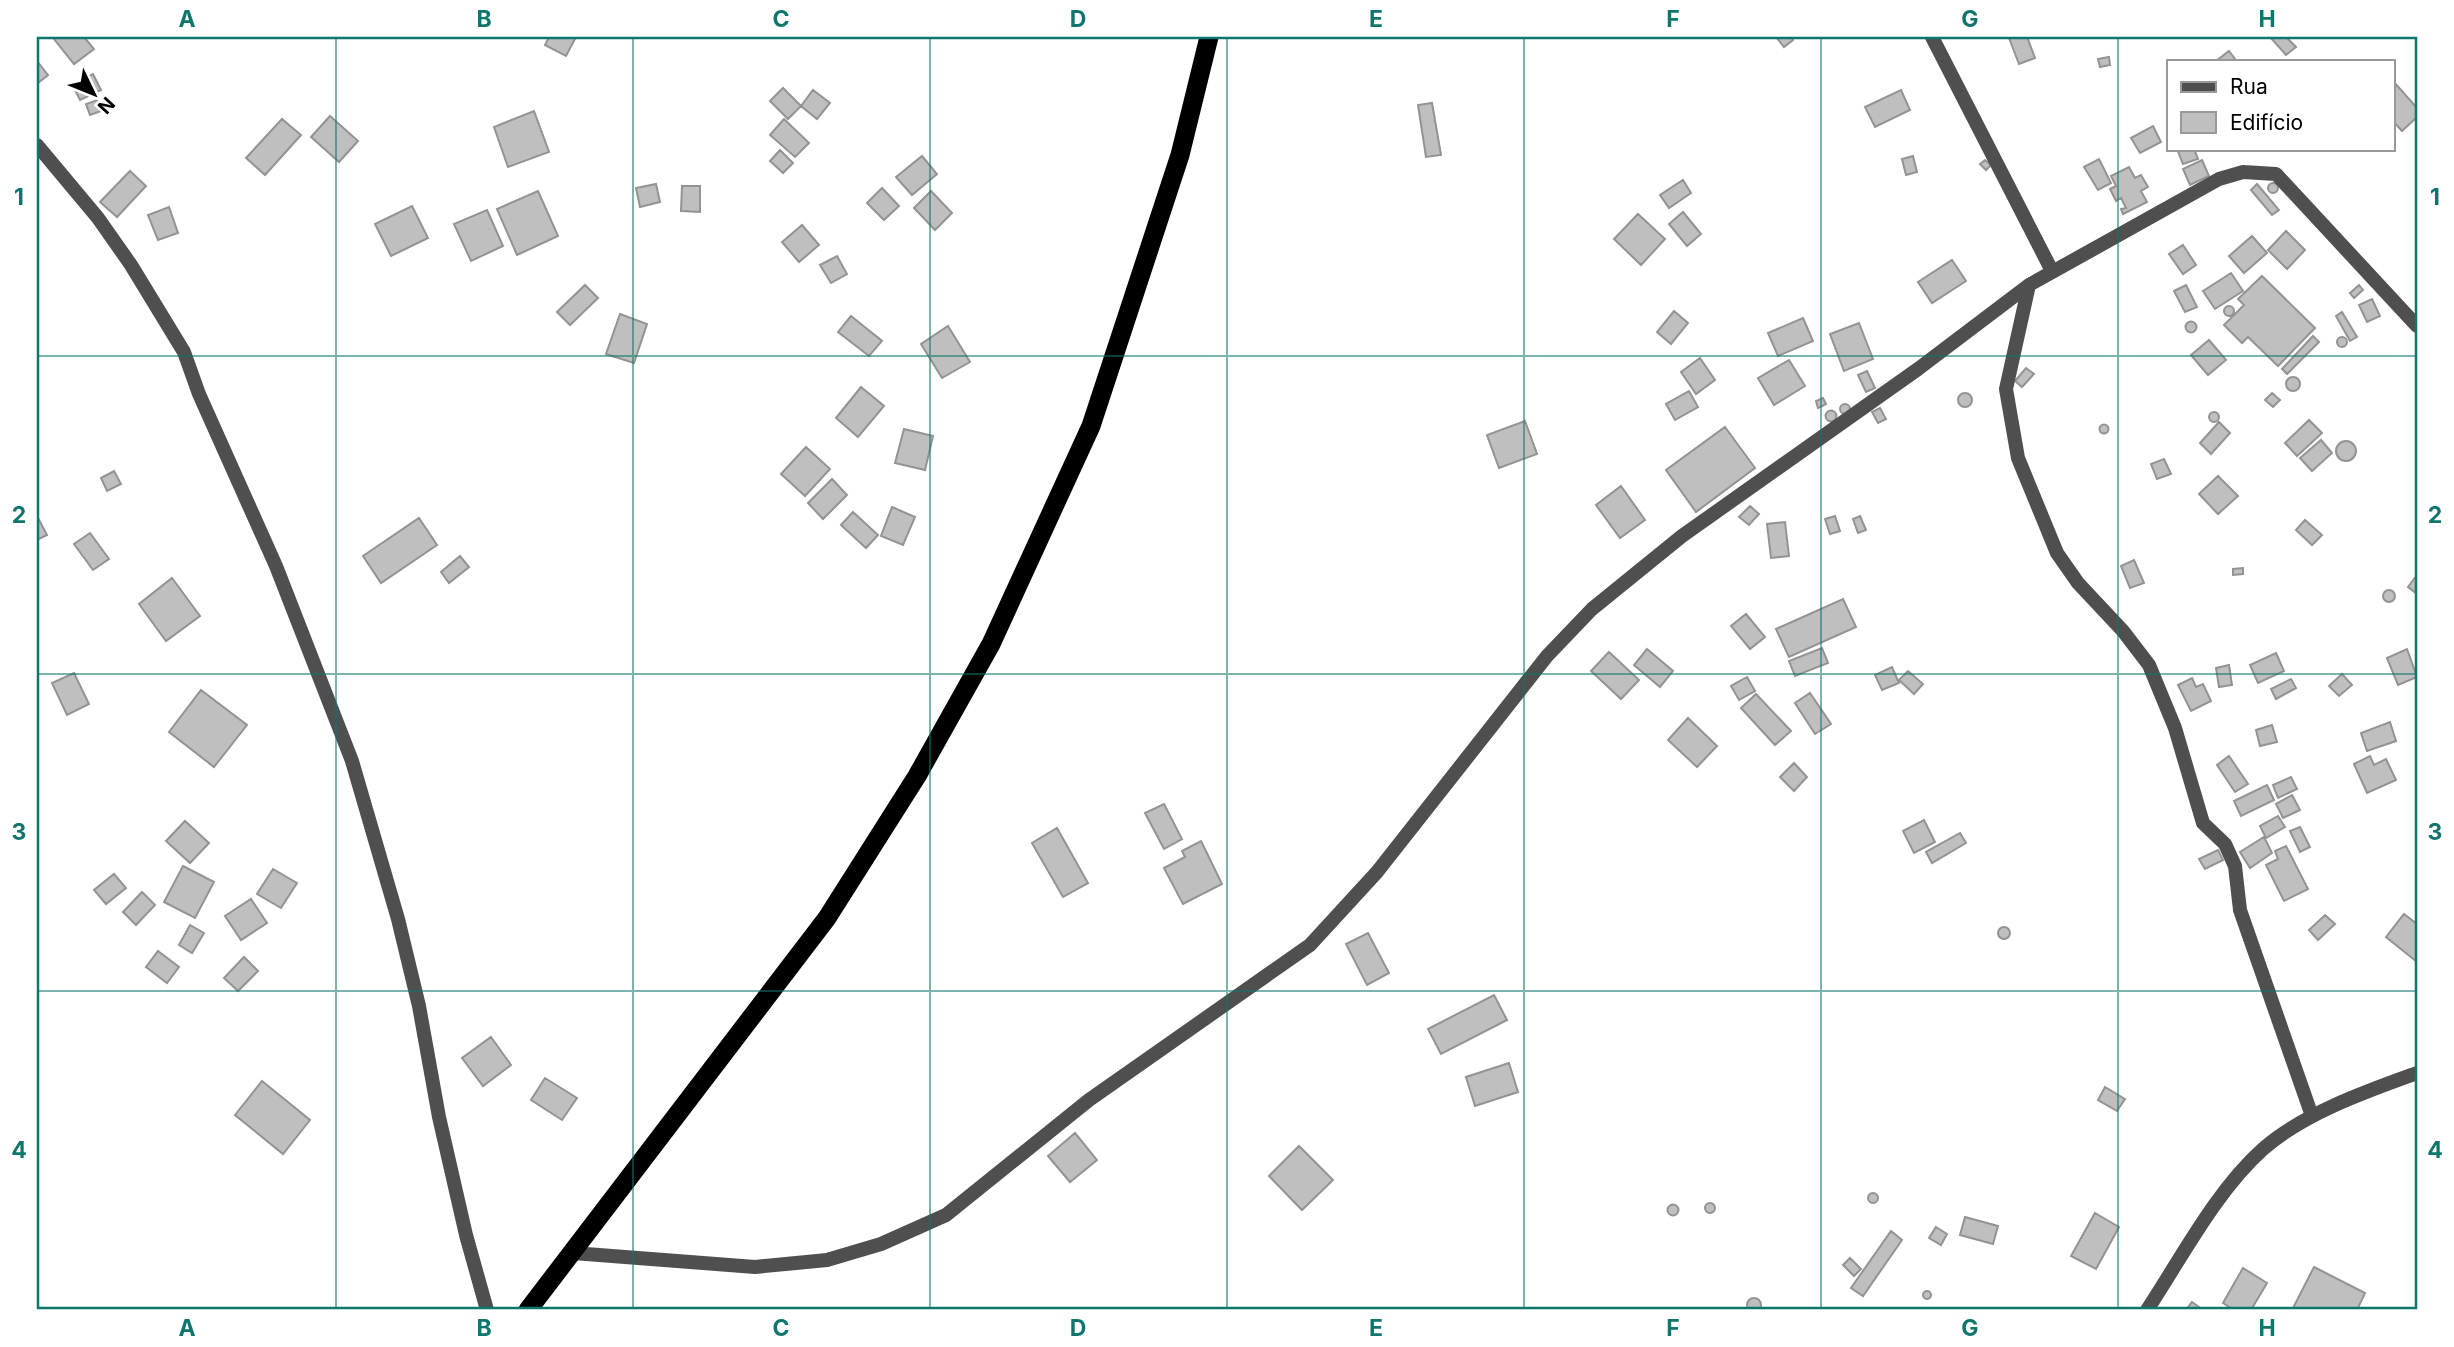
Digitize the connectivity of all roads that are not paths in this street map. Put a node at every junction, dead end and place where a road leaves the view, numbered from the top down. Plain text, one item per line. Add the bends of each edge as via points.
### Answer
1 (1209, 37) edge
2 (1932, 37) edge
3 (37, 145) edge
4 (2052, 271) junction
5 (2029, 285) junction
6 (2417, 326) edge
7 (2417, 1073) edge
8 (2312, 1116) junction
9 (573, 1253) junction
10 (487, 1310) edge
11 (528, 1310) edge
12 (2147, 1310) edge

1 - 9 highway via 1180,155 1091,426 991,644 917,776 827,918
2 - 4 street
3 - 10 street via 131,265 184,352 276,566 352,761 398,919 442,1130
4 - 5 street
4 - 6 street via 2219,178 2243,172 2276,174
5 - 8 street via 2006,389 2018,458 2057,553 2149,665 2175,728 2203,823 2225,844 2235,866 2240,910
5 - 9 street via 1682,536 1592,609 1548,656 1377,872 1310,945 1089,1100 946,1215 881,1244 827,1261 755,1268
7 - 8 street
8 - 12 street via 2264,1148 2227,1188
9 - 11 highway

